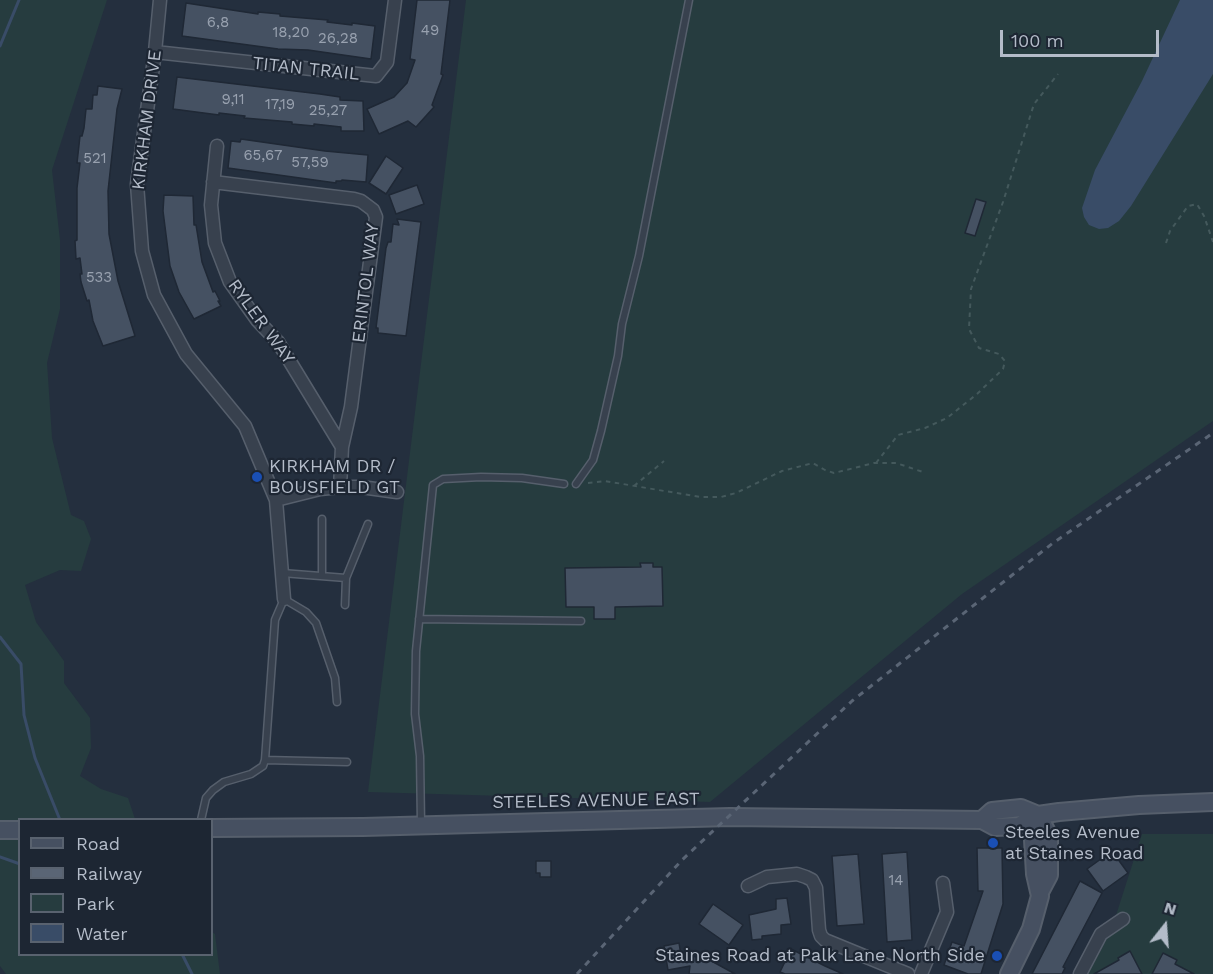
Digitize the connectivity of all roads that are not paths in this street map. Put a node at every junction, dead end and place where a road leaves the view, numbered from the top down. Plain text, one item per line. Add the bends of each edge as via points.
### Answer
1 (160, 0) edge
2 (395, 0) edge
3 (689, 0) edge
4 (155, 52) junction
5 (217, 146) dead end
6 (213, 182) junction
7 (342, 447) junction
8 (564, 484) dead end
9 (576, 484) road end
10 (340, 487) junction
11 (397, 492) dead end
12 (276, 500) junction
13 (322, 519) dead end
14 (368, 524) dead end
15 (282, 573) junction
16 (322, 576) junction
17 (346, 578) junction
18 (284, 599) junction
19 (345, 605) dead end
20 (419, 619) junction
21 (581, 621) dead end
22 (338, 702) dead end
23 (265, 760) junction
24 (347, 762) dead end
25 (1213, 802) edge
26 (1038, 815) junction
27 (201, 818) edge
28 (421, 825) junction
29 (213, 828) edge
30 (0, 830) edge
31 (18, 830) edge
32 (943, 883) dead end
33 (748, 886) dead end
34 (1123, 919) dead end
35 (908, 974) edge
36 (921, 974) edge
37 (1010, 974) edge
38 (1080, 974) edge

1 - 4 street, KIRKHAM DRIVE
2 - 4 street, TITAN TRAIL via 387,62 376,76
3 - 9 lane via 601,431 593,460
4 - 12 street, KIRKHAM DRIVE via 137,184 142,251 154,294 186,354 245,426
5 - 6 street, RYLER WAY
6 - 7 street, RYLER WAY via 215,243 230,282 278,342
6 - 7 street, ERINTOL WAY via 354,199 373,210 376,217 351,407
7 - 10 street
8 - 20 lane via 481,477 443,479 433,485
10 - 11 street
10 - 12 street
12 - 15 street, KIRKHAM DRIVE
13 - 16 lane
14 - 17 lane
15 - 16 lane
15 - 18 street, KIRKHAM DRIVE
16 - 17 lane
17 - 19 lane
18 - 22 lane via 316,623 335,678
18 - 23 lane via 275,620
20 - 21 lane
20 - 28 lane via 415,714
23 - 24 lane
23 - 27 lane via 251,774 213,790 206,798
25 - 26 main road, STEELES AVENUE EAST
26 - 28 main road, STEELES AVENUE EAST via 1021,808 992,811 982,820 730,817
26 - 37 main road via 1049,836 1049,875
28 - 29 main road, STEELES AVENUE EAST
30 - 31 main road
32 - 36 street via 947,912
33 - 35 street via 767,877 797,874 812,880 819,930 825,940
34 - 38 street via 1101,934

